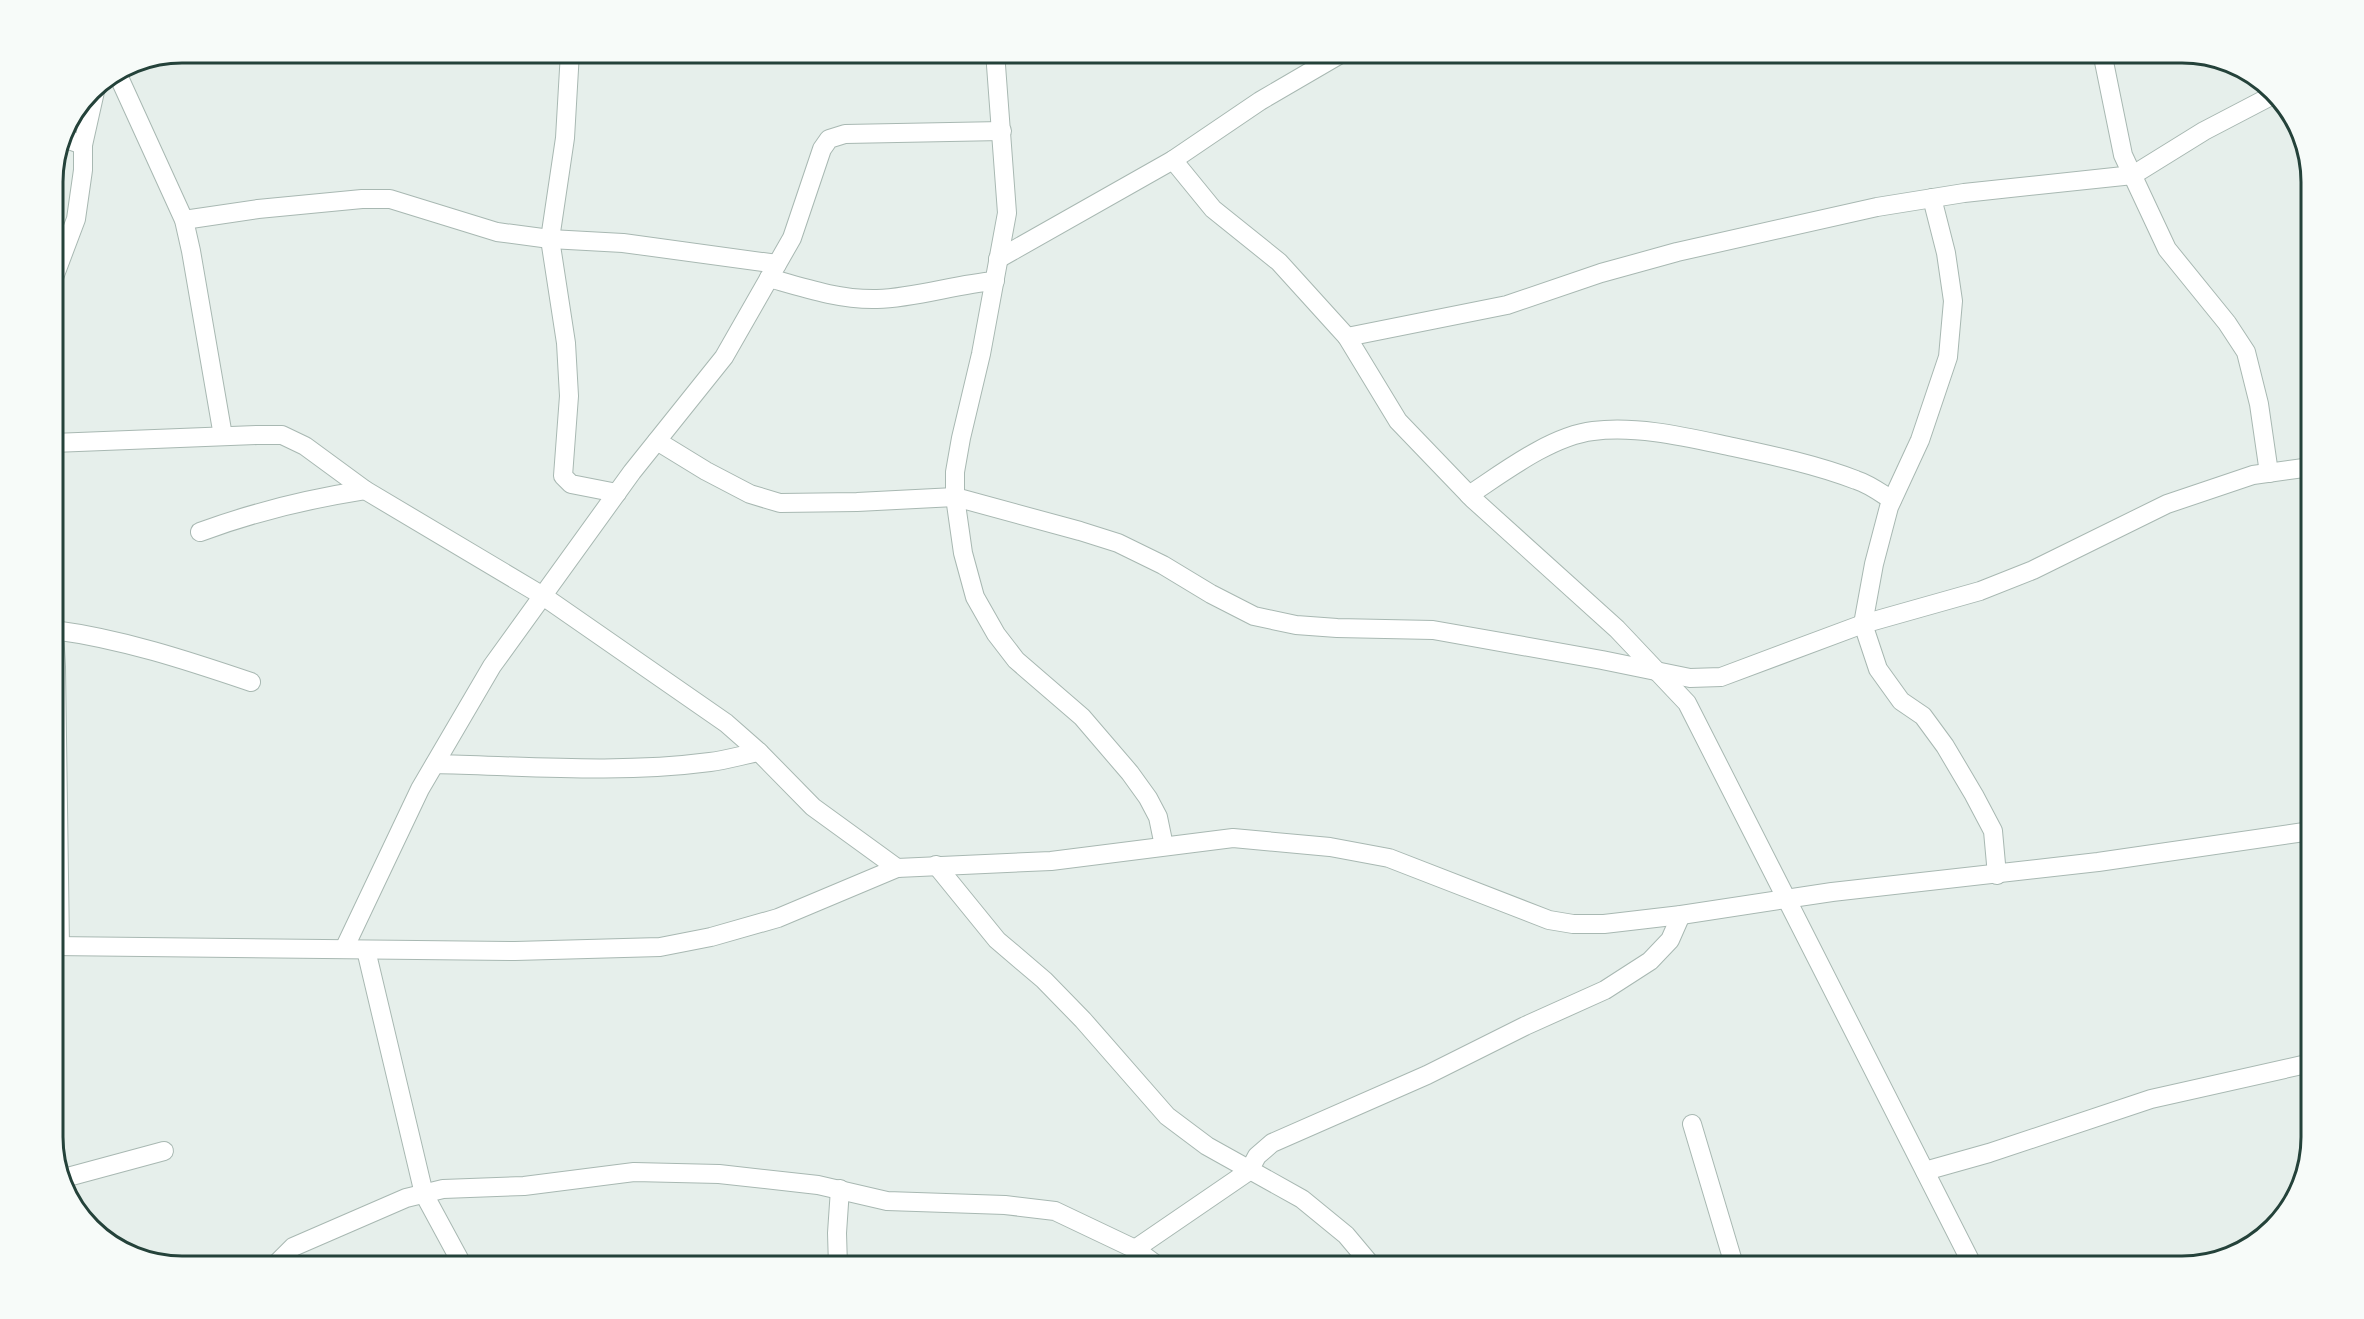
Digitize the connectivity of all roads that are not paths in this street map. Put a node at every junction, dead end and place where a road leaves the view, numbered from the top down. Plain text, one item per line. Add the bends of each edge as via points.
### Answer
1 (569, 63) edge
2 (996, 63) edge
3 (1325, 63) edge
4 (2104, 63) edge
5 (121, 81) edge
6 (2266, 98) edge
7 (92, 105) edge
8 (1002, 131) junction
9 (71, 141) edge
10 (83, 145) junction
11 (1173, 160) junction
12 (2133, 175) junction
13 (1932, 198) junction
14 (184, 220) junction
15 (550, 239) junction
16 (63, 253) edge
17 (998, 259) junction
18 (773, 271) junction
19 (995, 281) junction
20 (1347, 337) junction
21 (223, 436) junction
22 (657, 441) junction
23 (63, 443) edge
24 (2301, 468) edge
25 (2269, 473) junction
26 (365, 490) junction
27 (617, 493) junction
28 (1469, 495) junction
29 (955, 497) junction
30 (1892, 500) junction
31 (200, 532) dead end
32 (543, 596) junction
33 (1863, 624) junction
34 (63, 625) edge
35 (1661, 674) junction
36 (250, 682) dead end
37 (759, 752) junction
38 (435, 764) junction
39 (2301, 833) edge
40 (1164, 846) junction
41 (936, 865) junction
42 (897, 868) junction
43 (1997, 875) junction
44 (1786, 898) junction
45 (1681, 915) junction
46 (63, 946) edge
47 (344, 949) junction
48 (366, 950) junction
49 (2301, 1065) edge
50 (1692, 1124) dead end
51 (164, 1151) dead end
52 (1250, 1171) junction
53 (1925, 1171) junction
54 (70, 1176) edge
55 (840, 1190) junction
56 (423, 1194) junction
57 (1135, 1249) junction
58 (284, 1256) edge
59 (457, 1256) edge
60 (838, 1256) edge
61 (1144, 1256) edge
62 (1364, 1256) edge
63 (1731, 1256) edge
64 (1968, 1256) edge

1 - 15 street
2 - 8 street
3 - 11 street via 1260,100
4 - 12 street via 2123,155
5 - 14 street
6 - 12 street
7 - 10 street
8 - 17 street via 1007,213
8 - 18 street via 844,134 829,139 822,149 792,238
9 - 10 street
10 - 16 street via 76,219
11 - 17 street
11 - 20 street via 1213,209 1279,262
12 - 13 street
12 - 25 street via 2167,249 2246,352 2259,404
13 - 20 street via 1698,247 1601,273 1507,305
13 - 30 street via 1953,302 1948,357 1920,440
14 - 15 street via 258,209 390,199 497,232
14 - 21 street
15 - 18 street via 623,243
15 - 27 street via 567,354 569,396 563,476 571,484
17 - 19 street
18 - 19 street via 857,299 897,297
18 - 22 street via 724,357
19 - 29 street via 961,438
20 - 28 street via 1398,421
21 - 23 street
21 - 26 street via 282,435 305,446
22 - 27 street
22 - 29 street via 750,494 780,503
24 - 25 street
25 - 33 street via 2168,504 2033,570 1980,591
26 - 31 street via 310,498
26 - 32 street
27 - 32 street
28 - 30 street via 1568,438 1593,431 1622,430 1677,435 1790,460 1858,480
28 - 35 street
29 - 35 street via 1118,543 1254,616 1296,625 1433,630
29 - 40 street via 963,553 975,597 996,634 1016,660 1082,717 1130,773 1158,817
30 - 33 street
32 - 37 street via 726,723
32 - 38 street via 492,666
33 - 35 street via 1721,678
33 - 43 street via 1878,669 1901,701 1923,716 1974,795 1993,831
34 - 36 street via 175,656
35 - 44 street via 1687,703
37 - 38 street via 710,762 656,766
37 - 42 street via 813,807
38 - 47 street
39 - 43 street
40 - 41 street via 1051,861
40 - 45 street via 1233,838 1330,847 1389,858 1550,920 1573,924
41 - 42 street
41 - 52 street via 998,940 1083,1020 1167,1116
42 - 48 street via 778,918 660,947
43 - 44 street
44 - 45 street
44 - 53 street
45 - 52 street via 1670,940 1650,961 1605,990 1272,1143 1257,1156
46 - 47 street
47 - 48 street
48 - 56 street
49 - 53 street via 2151,1099
50 - 63 street
51 - 54 street
52 - 57 street
52 - 62 street via 1302,1199 1346,1235
53 - 64 street
55 - 56 street via 718,1174 634,1172
55 - 57 street via 887,1201 1005,1205 1055,1211
55 - 60 street
56 - 58 street via 293,1247
56 - 59 street
57 - 61 street

